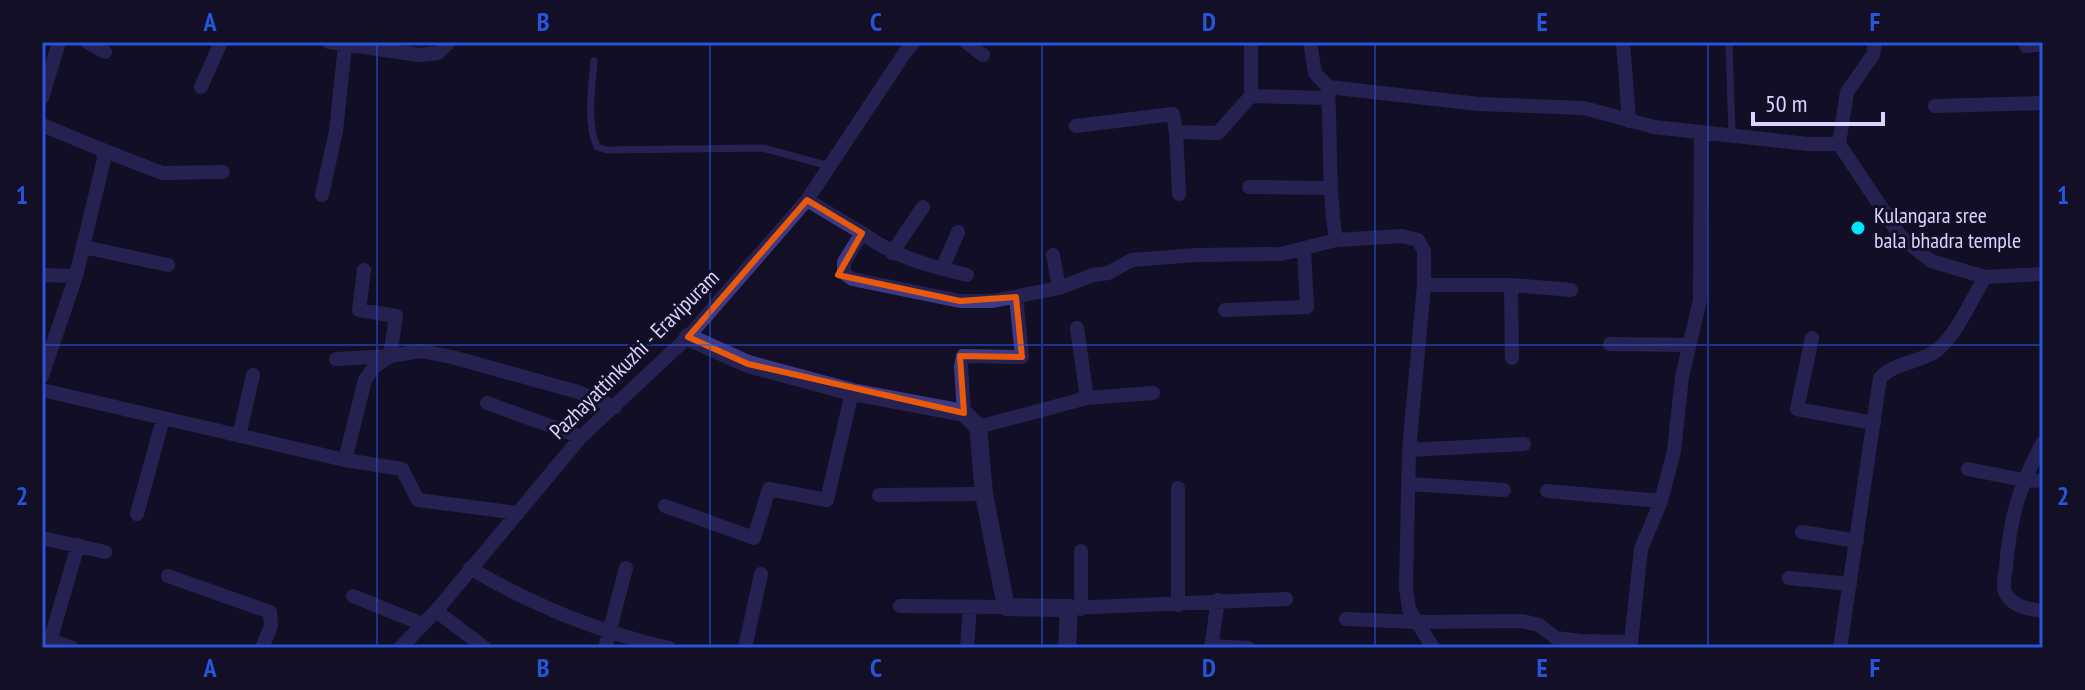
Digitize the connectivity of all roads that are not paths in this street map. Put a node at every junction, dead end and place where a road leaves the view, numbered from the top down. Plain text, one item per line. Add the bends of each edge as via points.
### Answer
1 (87, 42) edge
2 (221, 42) edge
3 (329, 42) edge
4 (449, 42) edge
5 (914, 42) edge
6 (966, 42) edge
7 (1251, 42) edge
8 (1310, 42) edge
9 (1623, 42) edge
10 (1729, 42) edge
11 (1875, 42) edge
12 (57, 43) edge
13 (2043, 44) edge
14 (354, 45) edge
15 (2026, 46) dead end
16 (105, 52) dead end
17 (983, 55) dead end
18 (594, 61) dead end
19 (201, 87) dead end
20 (1328, 92) junction
21 (1251, 96) junction
22 (42, 98) edge
23 (2043, 103) edge
24 (1935, 106) dead end
25 (1629, 121) junction
26 (42, 125) edge
27 (1076, 126) dead end
28 (1176, 132) junction
29 (1701, 132) junction
30 (1732, 135) junction
31 (1839, 144) junction
32 (103, 150) junction
33 (830, 166) junction
34 (223, 172) dead end
35 (1249, 187) dead end
36 (1329, 188) junction
37 (1179, 194) dead end
38 (322, 195) dead end
39 (807, 200) junction
40 (923, 207) dead end
41 (958, 232) dead end
42 (862, 233) junction
43 (1336, 240) junction
44 (84, 247) junction
45 (1304, 250) junction
46 (892, 253) junction
47 (1053, 255) dead end
48 (168, 265) dead end
49 (942, 269) junction
50 (364, 270) dead end
51 (2043, 274) edge
52 (42, 275) edge
53 (967, 275) dead end
54 (76, 276) junction
55 (1985, 277) junction
56 (1424, 285) junction
57 (1511, 285) junction
58 (1059, 288) junction
59 (1571, 290) dead end
60 (1016, 297) junction
61 (1225, 310) dead end
62 (1077, 328) dead end
63 (688, 337) junction
64 (1812, 338) dead end
65 (1610, 344) dead end
66 (1688, 345) junction
67 (390, 356) junction
68 (1512, 358) dead end
69 (336, 359) dead end
70 (253, 375) dead end
71 (42, 376) edge
72 (42, 390) edge
73 (852, 392) junction
74 (1153, 393) dead end
75 (1087, 398) junction
76 (487, 403) dead end
77 (615, 407) junction
78 (964, 413) junction
79 (163, 419) junction
80 (1874, 423) junction
81 (978, 427) junction
82 (239, 436) junction
83 (581, 437) junction
84 (2043, 442) edge
85 (1524, 444) dead end
86 (1409, 450) junction
87 (345, 460) junction
88 (1968, 469) dead end
89 (2023, 480) junction
90 (2043, 481) edge
91 (1409, 484) junction
92 (1178, 488) dead end
93 (1504, 490) dead end
94 (1547, 491) dead end
95 (984, 494) junction
96 (879, 495) dead end
97 (1661, 501) junction
98 (665, 506) dead end
99 (518, 513) junction
100 (137, 514) dead end
101 (1802, 532) dead end
102 (42, 538) edge
103 (1857, 541) junction
104 (78, 545) junction
105 (1081, 551) dead end
106 (105, 552) dead end
107 (470, 568) junction
108 (626, 568) dead end
109 (761, 574) dead end
110 (168, 576) dead end
111 (1789, 578) dead end
112 (1850, 584) junction
113 (353, 596) dead end
114 (1286, 599) dead end
115 (1218, 600) junction
116 (1178, 605) junction
117 (900, 606) dead end
118 (970, 607) junction
119 (1006, 607) junction
120 (1075, 608) junction
121 (436, 611) junction
122 (2043, 611) edge
123 (1346, 619) dead end
124 (1416, 622) junction
125 (422, 624) junction
126 (609, 632) junction
127 (46, 637) edge
128 (1632, 645) edge
129 (67, 647) edge
130 (1211, 647) edge
131 (262, 648) edge
132 (400, 648) edge
133 (485, 648) edge
134 (605, 648) edge
135 (669, 648) edge
136 (745, 648) edge
137 (967, 648) edge
138 (1067, 648) edge
139 (1248, 648) edge
140 (1433, 648) edge
141 (1840, 648) edge

1 - 16 street
2 - 19 street
3 - 14 street
4 - 14 street via 438,53 419,55
5 - 33 street, Pazhayattinkuzhi - Eravipuram
6 - 17 street
7 - 21 street
8 - 20 street via 1315,73
9 - 25 street
10 - 30 lane
11 - 31 street via 1873,55 1847,92
12 - 22 street
13 - 15 street
14 - 38 street
18 - 33 lane via 592,136 597,147 763,148
20 - 21 street
20 - 25 street via 1584,108
20 - 36 street
21 - 28 street via 1218,133
23 - 24 street
25 - 29 street
26 - 32 street
27 - 28 street via 1173,114
28 - 37 street
29 - 30 street
29 - 66 street via 1700,300
30 - 31 street
31 - 55 street via 1901,237 1931,261
32 - 34 street via 162,173
32 - 44 street
33 - 39 street, Pazhayattinkuzhi - Eravipuram
35 - 36 street
36 - 43 street
39 - 42 street
39 - 63 street, Pazhayattinkuzhi - Eravipuram
40 - 46 street
41 - 49 street
42 - 46 street
42 - 60 street via 844,262 844,273 852,279 960,301
43 - 45 street
43 - 56 street via 1418,240 1424,251
44 - 48 street
44 - 54 street
45 - 58 street via 1132,260
45 - 61 street via 1307,307
46 - 49 street
47 - 58 street
49 - 53 street
50 - 67 street via 359,310 396,316
51 - 55 street
52 - 54 street
54 - 71 street
55 - 80 street via 1946,342 1880,378
56 - 57 street
56 - 86 street
57 - 59 street
57 - 68 street
58 - 60 street
60 - 78 street via 1022,357 963,356
62 - 75 street
63 - 73 street via 748,364
63 - 77 street, Pazhayattinkuzhi - Eravipuram
64 - 80 street via 1797,409
65 - 66 street
66 - 97 street via 1674,451
67 - 69 street
67 - 77 street via 421,351 452,357
67 - 87 street via 365,380
70 - 82 street
72 - 79 street
73 - 78 street
73 - 98 street via 827,500 769,489 754,538
74 - 75 street
75 - 81 street
76 - 83 street
77 - 83 street, Pazhayattinkuzhi - Eravipuram
78 - 81 street
79 - 82 street
79 - 100 street
80 - 103 street
81 - 95 street
82 - 87 street
83 - 99 street, Pazhayattinkuzhi - Eravipuram
84 - 89 street
85 - 86 street
86 - 91 street
87 - 99 street via 402,469 418,500
88 - 89 street
89 - 90 street
89 - 122 street via 2007,539 2003,590 2024,608
91 - 93 street
91 - 124 street via 1406,588
92 - 116 street
94 - 97 street
95 - 96 street
95 - 119 street
97 - 128 street via 1641,549
99 - 107 street, Pazhayattinkuzhi - Eravipuram
101 - 103 street
102 - 104 street
103 - 112 street
104 - 106 street
104 - 127 street
105 - 120 street
107 - 121 street, Pazhayattinkuzhi - Eravipuram
107 - 126 street via 516,596
108 - 126 street
109 - 136 street
110 - 131 street via 270,612 271,626
111 - 112 street
112 - 141 street
113 - 125 street
114 - 115 street
115 - 116 street
115 - 130 street
116 - 120 street
117 - 118 street
118 - 119 street
118 - 137 street
119 - 120 street
120 - 138 street
121 - 125 street, Pazhayattinkuzhi - Eravipuram
121 - 133 street
123 - 124 street
124 - 128 street via 1522,621 1539,625 1556,638
124 - 140 street
125 - 132 street, Pazhayattinkuzhi - Eravipuram
126 - 134 street
126 - 135 street
127 - 129 street
130 - 139 street

